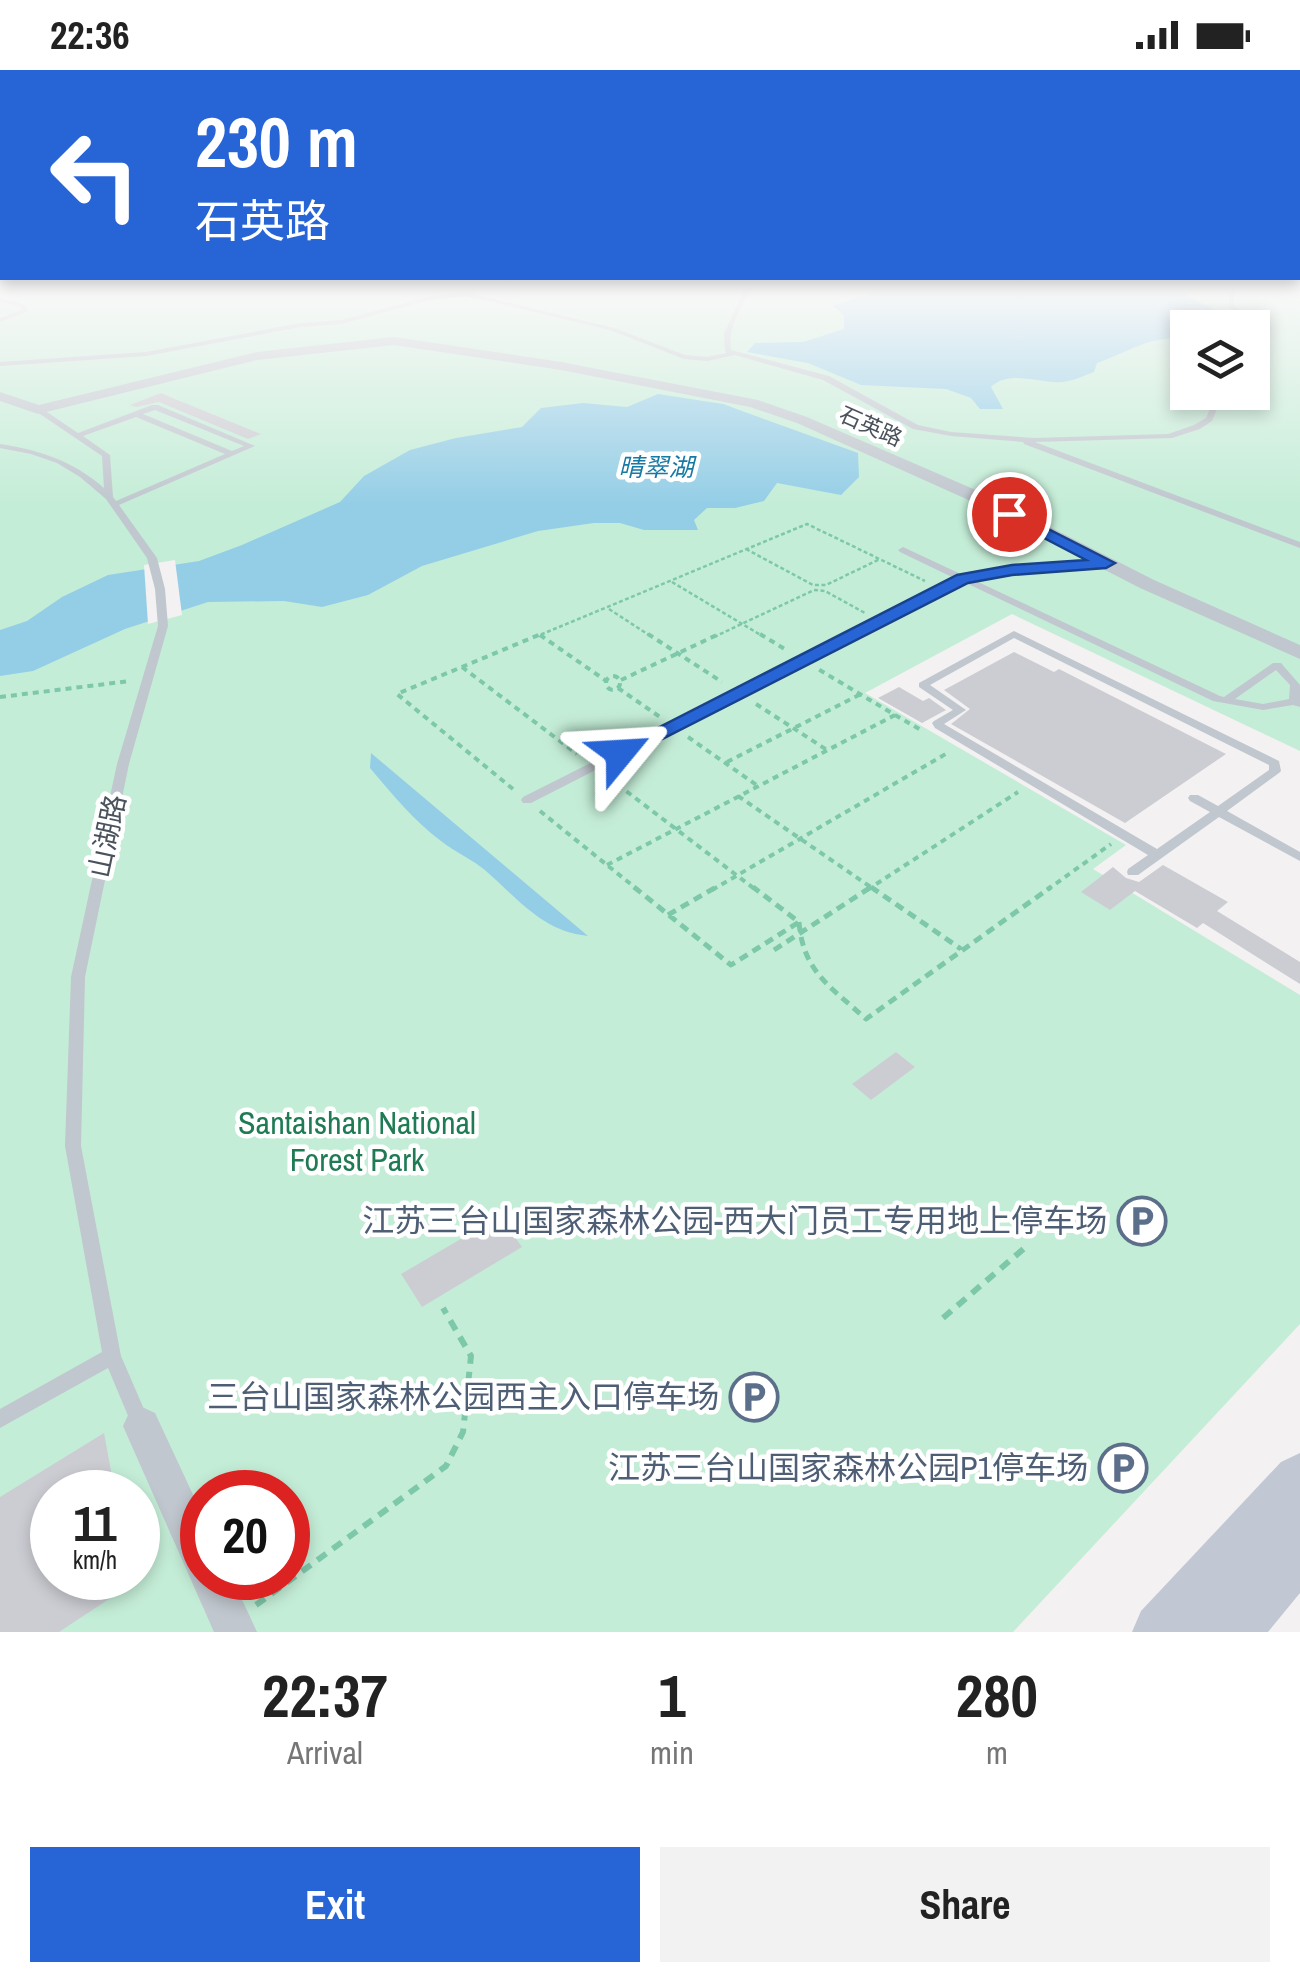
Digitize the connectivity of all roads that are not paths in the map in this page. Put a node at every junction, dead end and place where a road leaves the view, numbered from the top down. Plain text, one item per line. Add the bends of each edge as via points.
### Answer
1 (84, 359) edge
2 (244, 359) edge
3 (517, 359) edge
4 (751, 359) edge
5 (0, 364) edge
6 (0, 396) edge
7 (38, 410) junction
8 (1213, 410) edge
9 (136, 414) junction
10 (80, 435) junction
11 (1022, 440) junction
12 (0, 446) edge
13 (232, 454) junction
14 (112, 500) junction
15 (1300, 545) edge
16 (902, 550) dead end
17 (1106, 563) junction
18 (963, 579) junction
19 (1300, 653) edge
20 (1224, 701) junction
21 (1297, 703) edge
22 (1194, 798) dead end
23 (526, 800) road end
24 (1218, 812) junction
25 (1158, 854) junction
26 (1300, 857) edge
27 (1133, 872) dead end
28 (112, 1356) junction
29 (0, 1419) edge
30 (142, 1426) joint
31 (1300, 1481) edge
32 (180, 1510) edge
33 (1300, 1549) edge
34 (221, 1600) edge
35 (234, 1627) edge
36 (1162, 1632) edge
37 (1229, 1632) edge

1 - 5 lane
2 - 7 street, 石英路
3 - 17 street, 石英路 via 769,409 979,498
4 - 11 lane via 826,378 933,432
6 - 7 street, 山湖路
7 - 10 lane, 山湖路
8 - 11 lane via 1197,428 1170,436
9 - 10 lane
9 - 13 lane
9 - 13 lane via 155,407 251,446
10 - 14 lane, 山湖路 via 106,455
11 - 15 lane
12 - 14 lane via 78,469
13 - 14 lane
14 - 28 lane, 山湖路 via 152,558 163,626 123,764 78,977 73,1146
16 - 18 lane
17 - 18 lane
17 - 19 street, 石英路
18 - 20 lane
18 - 23 lane
20 - 21 lane
20 - 21 lane via 1277,665 1295,685
22 - 24 lane
24 - 25 lane
24 - 25 lane via 1275,772 1275,763 1014,634 922,684 961,710 938,726
24 - 26 lane
25 - 27 lane
28 - 29 lane
28 - 30 lane, 山湖路
30 - 32 street, 山湖路
31 - 36 main road
33 - 37 main road
34 - 35 street

